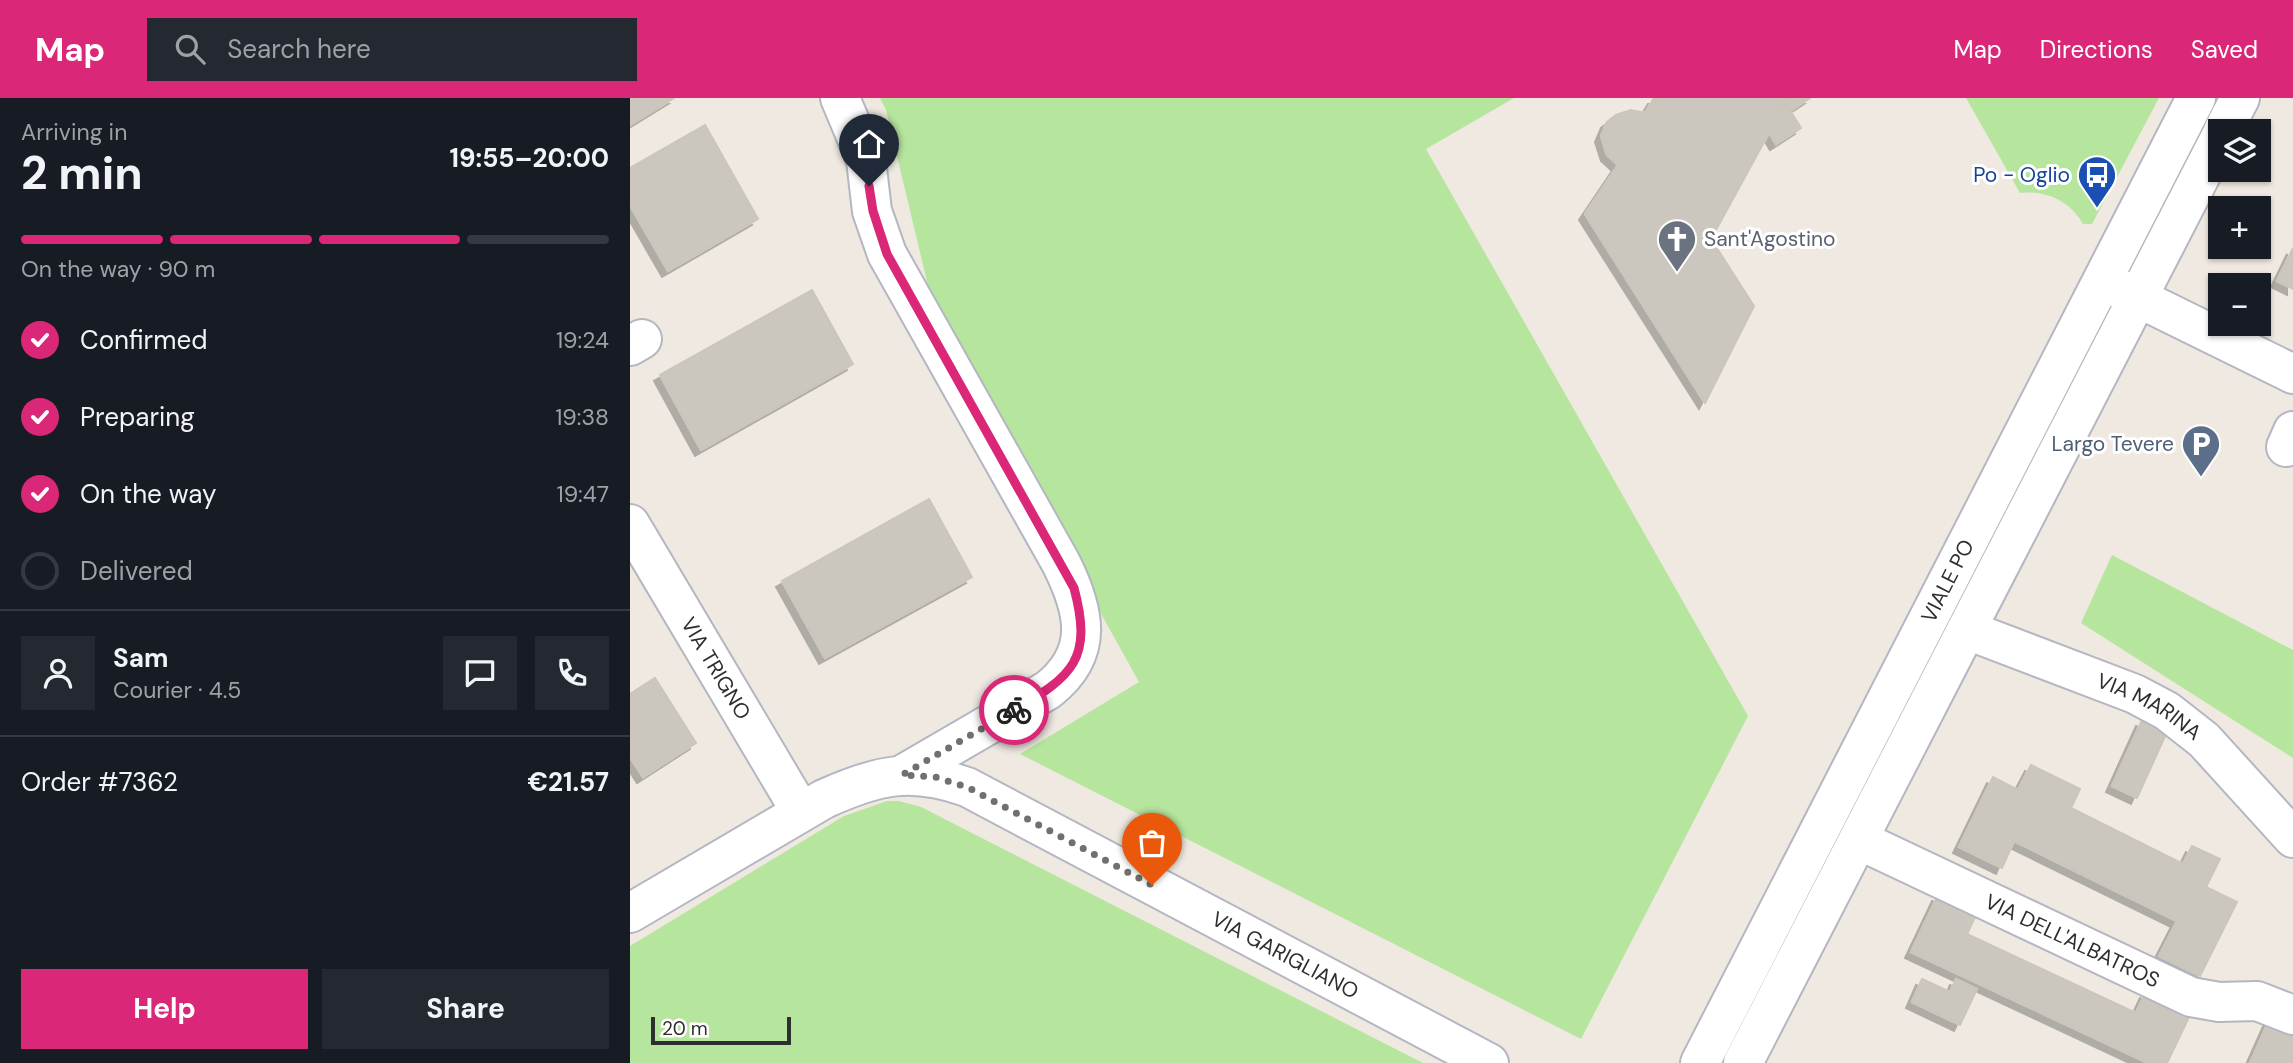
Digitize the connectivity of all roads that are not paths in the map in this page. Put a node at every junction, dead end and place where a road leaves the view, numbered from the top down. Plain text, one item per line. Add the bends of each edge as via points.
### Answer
1 (840, 98) edge
2 (2196, 98) edge
3 (2241, 98) edge
4 (2230, 119) edge
5 (2208, 161) edge
6 (2102, 281) junction
7 (2138, 298) junction
8 (2293, 374) edge
9 (630, 524) edge
10 (1967, 629) junction
11 (902, 775) junction
12 (801, 812) junction
13 (2293, 838) edge
14 (1858, 840) junction
15 (630, 913) edge
16 (2293, 1014) edge
17 (1489, 1063) edge
18 (1700, 1063) edge
19 (1743, 1063) edge

1 - 11 street via 866,160 873,211 887,254 1061,563 1074,588 1081,624 1077,655 1048,690
2 - 6 street, VIALE PO
3 - 4 street
5 - 7 street, VIALE PO
6 - 7 street
6 - 18 street, VIALE PO
7 - 8 street
7 - 10 street, VIALE PO
9 - 12 street, VIA TRIGNO
10 - 13 street, VIA MARINA via 2135,694 2167,711 2204,740
10 - 14 street, VIALE PO
11 - 12 street, VIA GARIGLIANO via 851,787
11 - 17 street, VIA GARIGLIANO via 935,777 967,787
12 - 15 street, VIA GARIGLIANO
14 - 16 street, VIA DELL'ALBATROS via 2191,997 2257,1002
14 - 19 street, VIALE PO

